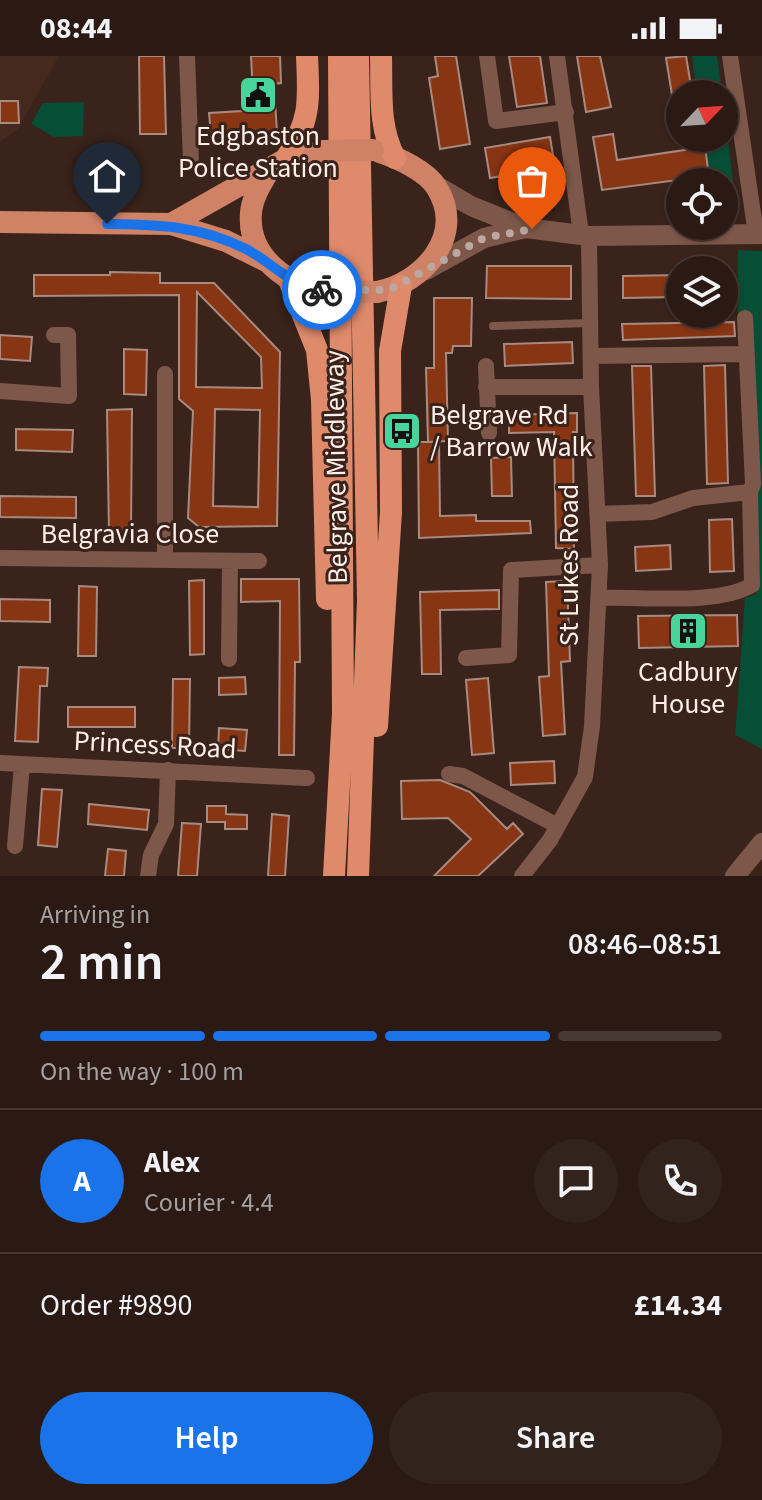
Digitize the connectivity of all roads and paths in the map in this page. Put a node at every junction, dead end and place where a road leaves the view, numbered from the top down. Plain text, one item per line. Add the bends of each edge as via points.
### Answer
1 (187, 56) edge
2 (307, 56) edge
3 (339, 56) edge
4 (358, 56) edge
5 (381, 56) edge
6 (487, 56) edge
7 (557, 56) edge
8 (730, 56) edge
9 (566, 112) junction
10 (395, 158) junction
11 (191, 162) dead end
12 (277, 166) junction
13 (437, 186) junction
14 (0, 222) edge
15 (171, 224) junction
16 (526, 228) junction
17 (759, 234) edge
18 (585, 235) junction
19 (266, 261) junction
20 (426, 270) junction
21 (289, 280) junction
22 (401, 286) junction
23 (745, 318) dead end
24 (591, 323) junction
25 (493, 326) dead end
26 (54, 335) dead end
27 (745, 354) junction
28 (591, 356) junction
29 (486, 366) dead end
30 (165, 374) dead end
31 (486, 387) junction
32 (591, 387) junction
33 (0, 391) edge
34 (489, 433) dead end
35 (750, 492) junction
36 (598, 514) junction
37 (0, 558) edge
38 (165, 560) junction
39 (230, 561) junction
40 (259, 561) dead end
41 (600, 565) junction
42 (599, 598) junction
43 (466, 658) dead end
44 (229, 659) dead end
45 (0, 763) edge
46 (22, 765) junction
47 (168, 770) junction
48 (449, 774) dead end
49 (307, 778) dead end
50 (558, 826) junction
51 (762, 843) edge
52 (15, 846) dead end
53 (358, 875) edge
54 (148, 876) edge
55 (333, 876) edge
56 (522, 876) edge
57 (735, 876) edge

1 - 11 street
2 - 12 highway via 309,113 303,131
3 - 55 highway, Belgrave Middleway via 343,713
4 - 53 highway, Belgrave Middleway via 368,600
5 - 10 highway via 383,122
6 - 9 street via 496,121
7 - 9 street, St Lukes Road
8 - 17 street
9 - 18 street, St Lukes Road
10 - 12 main road, bridge via 373,150 324,151
10 - 13 main road
12 - 15 main road
12 - 19 main road via 251,210
13 - 16 street
13 - 20 main road via 445,233
14 - 15 main road
15 - 19 main road via 226,241
16 - 18 street
16 - 20 street via 484,238
17 - 18 street
18 - 24 street, St Lukes Road
19 - 21 main road
20 - 22 main road
21 - 22 main road, bridge via 327,291 377,292
21 - 55 highway via 317,350 322,400
22 - 53 highway via 389,367 391,512 383,648 368,834
23 - 27 street
24 - 25 lane
24 - 28 street, St Lukes Road
26 - 33 street via 68,335 69,396
27 - 28 street
27 - 35 street
28 - 32 street, St Lukes Road
29 - 31 street
30 - 38 street
31 - 32 street
31 - 34 street
32 - 36 street, St Lukes Road
35 - 36 street via 693,498 652,512
35 - 42 street via 752,585 715,596
36 - 41 street, St Lukes Road
37 - 38 street, Belgravia Close
38 - 39 street, Belgravia Close
39 - 40 street, Belgravia Close
39 - 44 street
41 - 42 street, St Lukes Road
41 - 43 street via 511,570 509,655
42 - 50 street, St Lukes Road via 585,777
45 - 46 street, Princess Road
46 - 47 street, Princess Road
46 - 52 street
47 - 49 street, Princess Road
47 - 54 street via 166,824 151,855
48 - 50 street via 463,776
50 - 56 street, St Lukes Road
51 - 57 street

